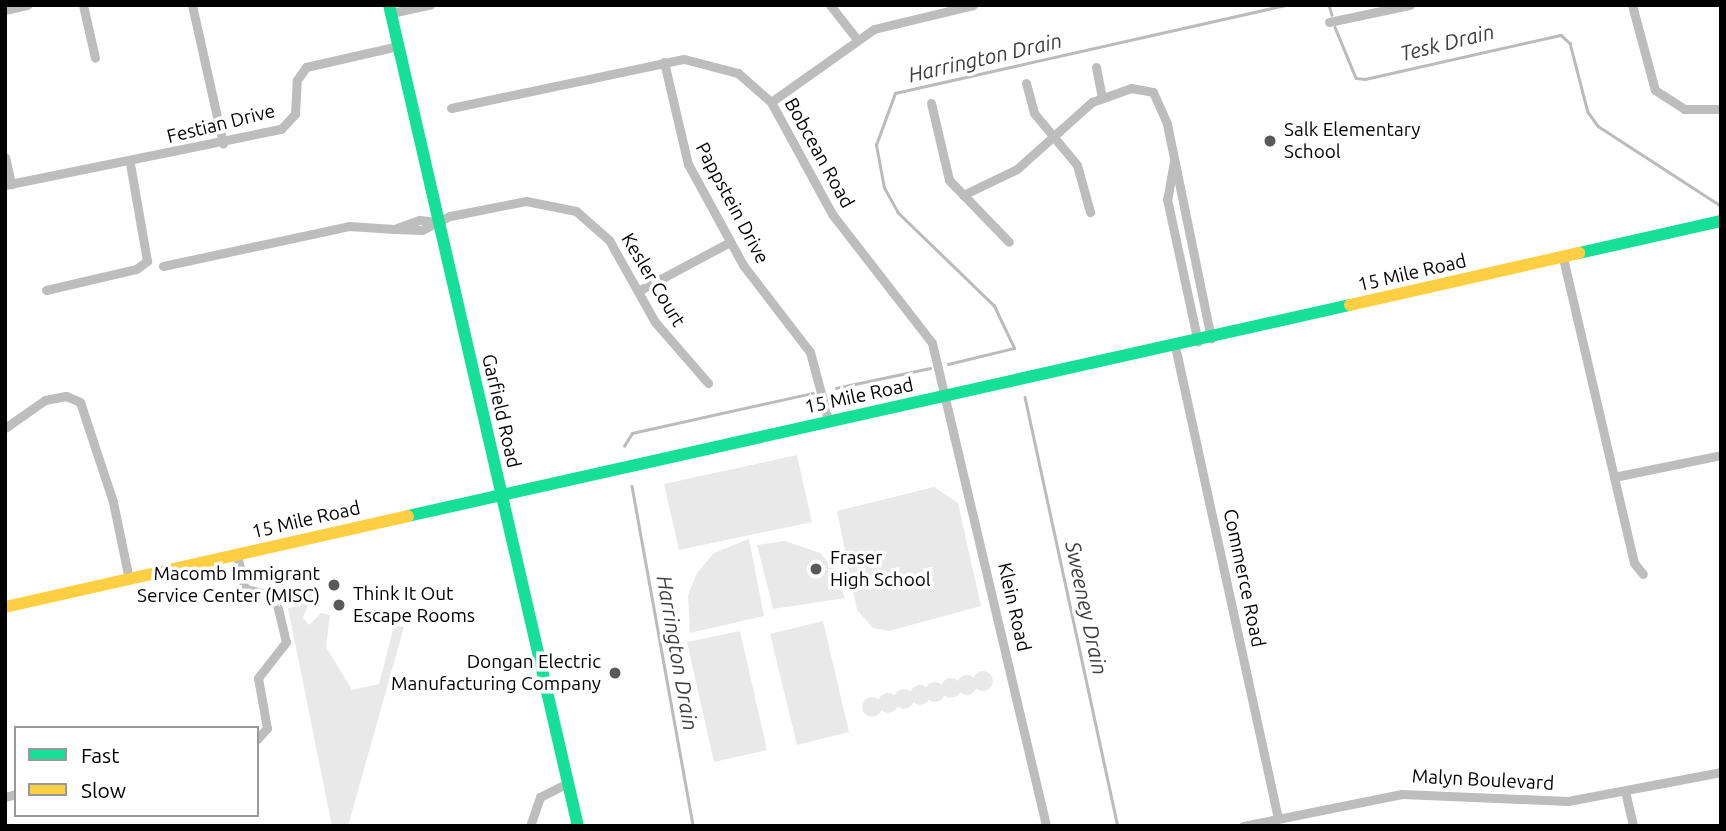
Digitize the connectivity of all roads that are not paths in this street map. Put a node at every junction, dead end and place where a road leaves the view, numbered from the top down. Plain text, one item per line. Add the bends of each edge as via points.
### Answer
1 (27, 5) edge
2 (83, 5) edge
3 (192, 5) edge
4 (430, 5) edge
5 (830, 5) edge
6 (973, 5) edge
7 (1632, 5) edge
8 (1404, 6) edge
9 (390, 9) edge
10 (5, 10) edge
11 (1329, 22) dead end
12 (856, 38) junction
13 (398, 46) junction
14 (95, 58) dead end
15 (664, 62) junction
16 (1096, 67) dead end
17 (1026, 83) dead end
18 (1102, 97) junction
19 (771, 102) junction
20 (931, 103) dead end
21 (451, 108) dead end
22 (1721, 109) edge
23 (1053, 135) junction
24 (223, 144) junction
25 (5, 157) edge
26 (1175, 159) junction
27 (130, 164) junction
28 (8, 185) edge
29 (963, 195) junction
30 (1090, 212) dead end
31 (1721, 221) edge
32 (438, 222) junction
33 (730, 242) junction
34 (1009, 242) dead end
35 (1563, 258) junction
36 (163, 266) dead end
37 (46, 290) dead end
38 (640, 290) junction
39 (1205, 340) junction
40 (1175, 346) junction
41 (708, 383) dead end
42 (947, 397) junction
43 (829, 422) junction
44 (5, 428) edge
45 (1721, 454) edge
46 (1614, 477) junction
47 (501, 495) junction
48 (237, 555) junction
49 (1643, 573) dead end
50 (129, 579) junction
51 (5, 607) edge
52 (259, 738) edge
53 (1721, 772) edge
54 (568, 783) junction
55 (1625, 791) junction
56 (1278, 818) junction
57 (530, 826) edge
58 (578, 826) edge
59 (1046, 826) edge
60 (1243, 826) edge
61 (1633, 826) edge

1 - 10 street
2 - 14 street
3 - 24 street
4 - 9 street
5 - 12 street
6 - 12 street
7 - 22 street via 1656,90 1684,109
8 - 11 street
9 - 13 main road, Garfield Road
12 - 19 street
13 - 24 street, Festian Drive via 306,67 299,74 298,107 288,125
13 - 32 main road, Garfield Road
15 - 19 street, Bobcean Road via 715,64 748,80
15 - 21 street, Bobcean Road
15 - 33 street, Pappstein Drive via 683,151
16 - 18 street
17 - 23 street via 1034,113
18 - 23 street
18 - 26 street via 1131,88 1153,92 1163,106
19 - 42 street, Bobcean Road via 832,214 929,335
20 - 29 street via 945,169
23 - 29 street via 1017,169
23 - 30 street via 1077,165
24 - 27 street, Festian Drive
25 - 28 street
26 - 39 street
26 - 39 street via 1166,194
27 - 28 street, Festian Drive
27 - 37 street via 147,261 136,269
29 - 34 street
31 - 35 main road, 15 Mile Road
32 - 36 street, Kesler Court via 403,223 394,229 349,226
32 - 38 street, Kesler Court via 502,204 563,205 610,240
32 - 47 main road, Garfield Road
33 - 38 street
33 - 43 street, Pappstein Drive via 810,352
35 - 39 main road, 15 Mile Road
35 - 46 street
38 - 41 street, Kesler Court via 664,335
39 - 40 main road, 15 Mile Road
40 - 42 main road, 15 Mile Road
40 - 56 street, Commerce Road
42 - 43 main road, 15 Mile Road
42 - 59 street, Klein Road
43 - 47 main road, 15 Mile Road
44 - 50 street via 45,400 76,397 113,502
45 - 46 street
46 - 49 street
47 - 48 main road, 15 Mile Road
47 - 54 main road, Garfield Road
48 - 50 main road, 15 Mile Road
48 - 52 street via 245,589 275,596 286,642 258,678 267,728
50 - 51 main road, 15 Mile Road
53 - 55 street, Malyn Boulevard
54 - 57 street via 540,797
54 - 58 main road, Garfield Road
55 - 56 street, Malyn Boulevard via 1549,801 1402,793
55 - 61 street
56 - 60 street, Malyn Boulevard

